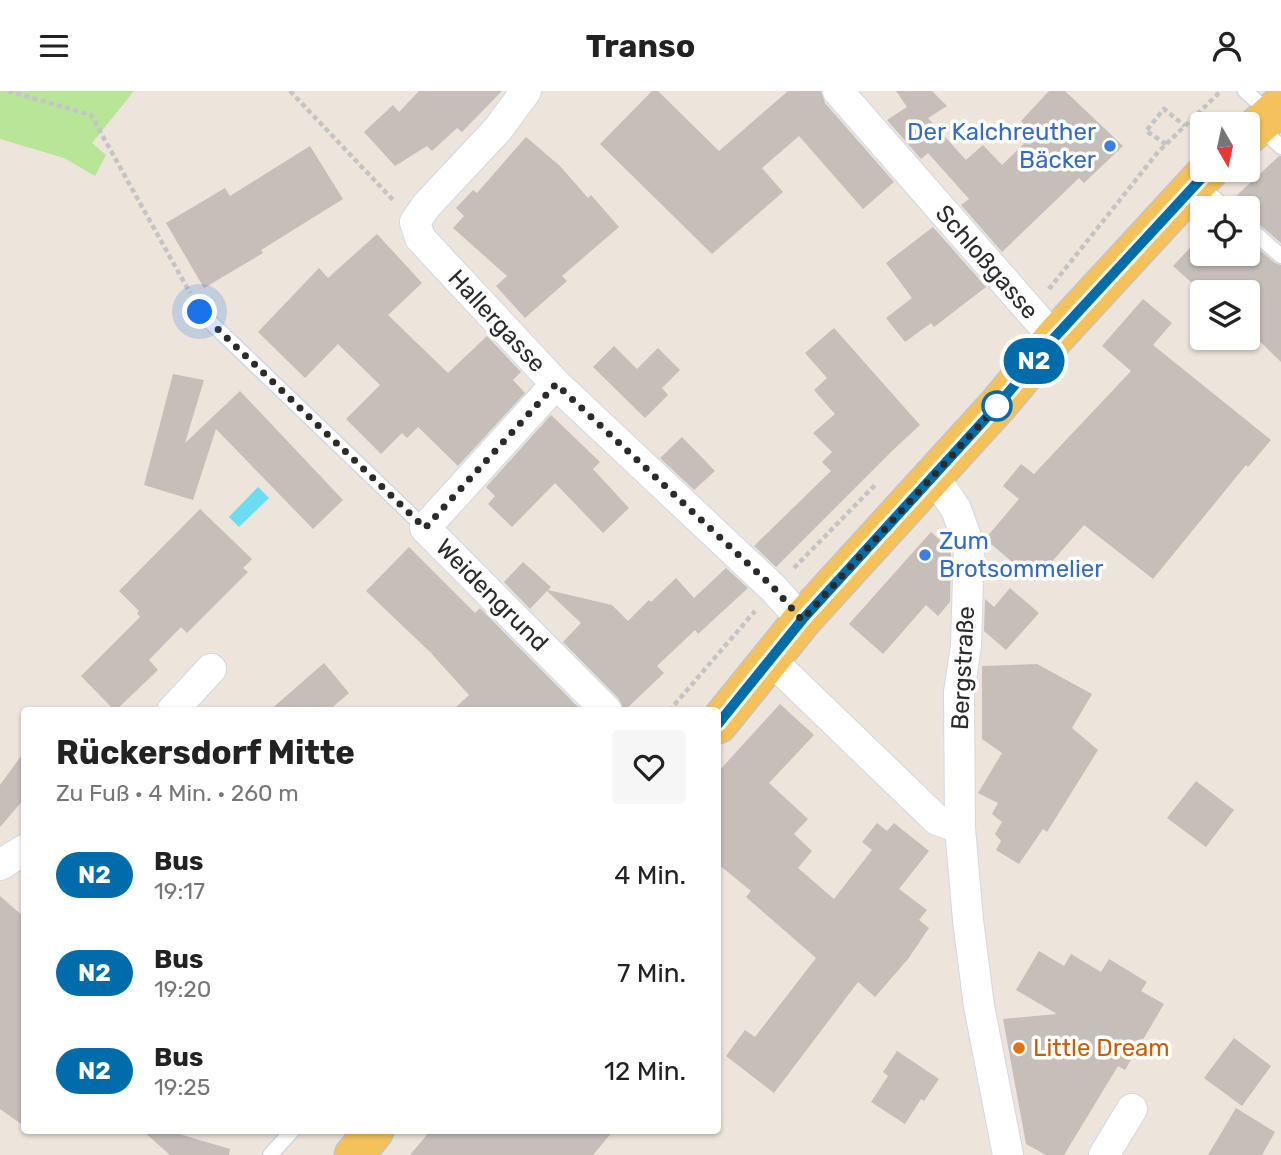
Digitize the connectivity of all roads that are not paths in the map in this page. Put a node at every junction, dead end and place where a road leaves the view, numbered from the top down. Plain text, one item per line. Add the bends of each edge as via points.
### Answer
1 (526, 91) edge
2 (838, 91) edge
3 (1197, 182) edge
4 (1260, 238) edge
5 (1281, 256) edge
6 (200, 312) road end
7 (1042, 325) junction
8 (556, 384) junction
9 (934, 477) junction
10 (425, 528) junction
11 (802, 620) junction
12 (769, 659) junction
13 (211, 669) dead end
14 (176, 707) edge
15 (603, 707) edge
16 (721, 720) edge
17 (960, 828) junction
18 (21, 852) edge
19 (0, 865) edge
20 (1132, 1109) dead end
21 (289, 1134) edge
22 (372, 1134) edge
23 (270, 1155) edge
24 (354, 1155) edge
25 (1008, 1155) edge
26 (1104, 1155) edge

1 - 8 street, Hallergasse via 415,222 420,238
2 - 7 street, Schloßgasse
3 - 7 main road
4 - 5 lane
6 - 10 lane
7 - 9 main road
8 - 10 street, Weidengrund
8 - 11 street, Hallergasse via 774,588
9 - 11 main road
9 - 17 street, Bergstraße via 956,509 969,545 959,692
10 - 15 street, Weidengrund
11 - 12 main road
12 - 16 main road
12 - 17 street via 937,820
13 - 14 street
17 - 25 street, Bergstraße via 979,1006
18 - 19 street
20 - 26 street
21 - 23 lane
22 - 24 main road

